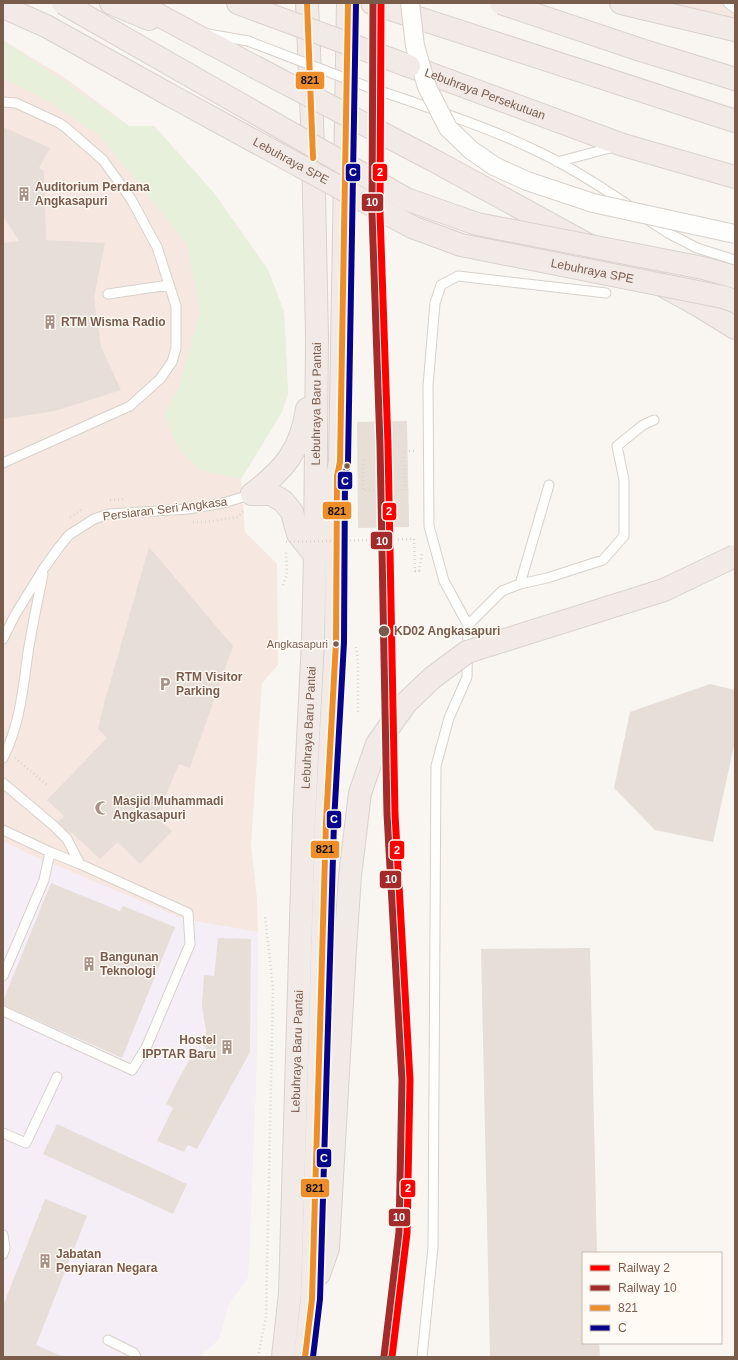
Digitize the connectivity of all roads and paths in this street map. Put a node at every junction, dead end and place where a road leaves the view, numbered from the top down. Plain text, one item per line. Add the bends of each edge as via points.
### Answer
1 (63, 3) edge
2 (111, 3) edge
3 (136, 3) edge
4 (238, 3) edge
5 (307, 3) edge
6 (348, 3) edge
7 (372, 3) edge
8 (410, 3) edge
9 (621, 3) edge
10 (728, 3) edge
11 (498, 4) edge
12 (3, 7) edge
13 (735, 8) edge
14 (735, 30) edge
15 (213, 41) junction
16 (735, 71) edge
17 (735, 79) edge
18 (671, 99) junction
19 (3, 102) edge
20 (735, 108) edge
21 (735, 121) edge
22 (623, 144) junction
23 (557, 162) junction
24 (735, 177) edge
25 (735, 234) edge
26 (735, 260) edge
27 (735, 278) edge
28 (169, 285) junction
29 (606, 293) dead end
30 (108, 294) dead end
31 (735, 301) edge
32 (735, 328) edge
33 (317, 336) junction
34 (654, 420) dead end
35 (404, 451) dead end
36 (363, 460) dead end
37 (3, 463) edge
38 (549, 485) dead end
39 (248, 501) junction
40 (190, 522) dead end
41 (315, 555) junction
42 (735, 556) edge
43 (44, 568) junction
44 (415, 571) dead end
45 (520, 584) junction
46 (282, 585) dead end
47 (468, 625) junction
48 (3, 639) edge
49 (3, 758) edge
50 (22, 763) dead end
51 (3, 783) edge
52 (47, 785) dead end
53 (3, 830) edge
54 (50, 852) junction
55 (80, 864) junction
56 (265, 916) dead end
57 (3, 976) edge
58 (3, 1011) edge
59 (57, 1077) dead end
60 (3, 1133) edge
61 (3, 1235) edge
62 (3, 1254) edge
63 (312, 1299) junction
64 (108, 1340) dead end
65 (136, 1357) edge
66 (258, 1357) edge
67 (283, 1357) edge
68 (305, 1357) edge
69 (422, 1357) edge

1 - 27 highway, Lebuhraya SPE, bridge via 406,199 477,224 703,268
2 - 15 highway
3 - 15 highway
4 - 22 highway, Lebuhraya Persekutuan, bridge
5 - 33 highway, Lebuhraya Baru Pantai
6 - 63 highway, Lebuhraya Baru Pantai via 340,462 337,476 336,642 326,838
7 - 18 highway
8 - 25 street, bridge via 415,46 427,87 448,128 477,154 494,166 527,181 593,203
9 - 14 highway
10 - 13 lane
11 - 16 lane via 714,69
11 - 17 highway, bridge
12 - 31 highway, Lebuhraya SPE, bridge via 46,26 412,227 468,246
15 - 23 lane, bridge via 248,41 488,130
15 - 32 highway, bridge via 255,68 461,175 698,305
18 - 20 highway
18 - 21 highway
19 - 28 lane via 16,103 59,123 103,160 131,199 157,247
22 - 23 lane
22 - 24 highway, Lebuhraya Persekutuan
23 - 26 lane via 593,182 668,233 697,248
28 - 30 lane
28 - 37 lane via 176,306 176,348 172,362 160,379 130,406
29 - 47 lane via 458,276 441,286 435,303 428,386 429,526 444,580
33 - 39 highway via 306,415 298,445 270,481
33 - 41 highway, Lebuhraya Baru Pantai
34 - 45 lane via 642,425 617,446 624,480 624,536 603,560
35 - 36 path via 405,490 363,490
38 - 45 lane
39 - 40 path via 238,517
39 - 41 highway via 271,494 283,501 292,512 298,534
39 - 43 lane, Persiaran Seri Angkasa via 255,494 223,503 188,508 109,514 94,519 69,535
41 - 67 highway, Lebuhraya Baru Pantai via 304,819 290,1293
42 - 63 highway, bridge via 664,590 467,652 432,678 406,703 377,744 360,793 350,876 328,1248
43 - 48 lane, Persiaran Seri Angkasa
43 - 49 lane via 22,701
44 - 46 path, bridge via 414,539 286,542 287,574
45 - 47 lane via 502,591
47 - 69 lane via 467,677 449,718 436,766 433,1247
50 - 52 path
51 - 55 lane via 67,839
53 - 54 lane
54 - 55 lane
54 - 57 lane via 44,880
55 - 58 lane via 188,913 190,944 146,1048 132,1070
56 - 66 path via 272,997 266,1317
59 - 60 lane via 26,1142
61 - 62 lane
63 - 68 highway, Lebuhraya Baru Pantai
64 - 65 lane via 134,1353

